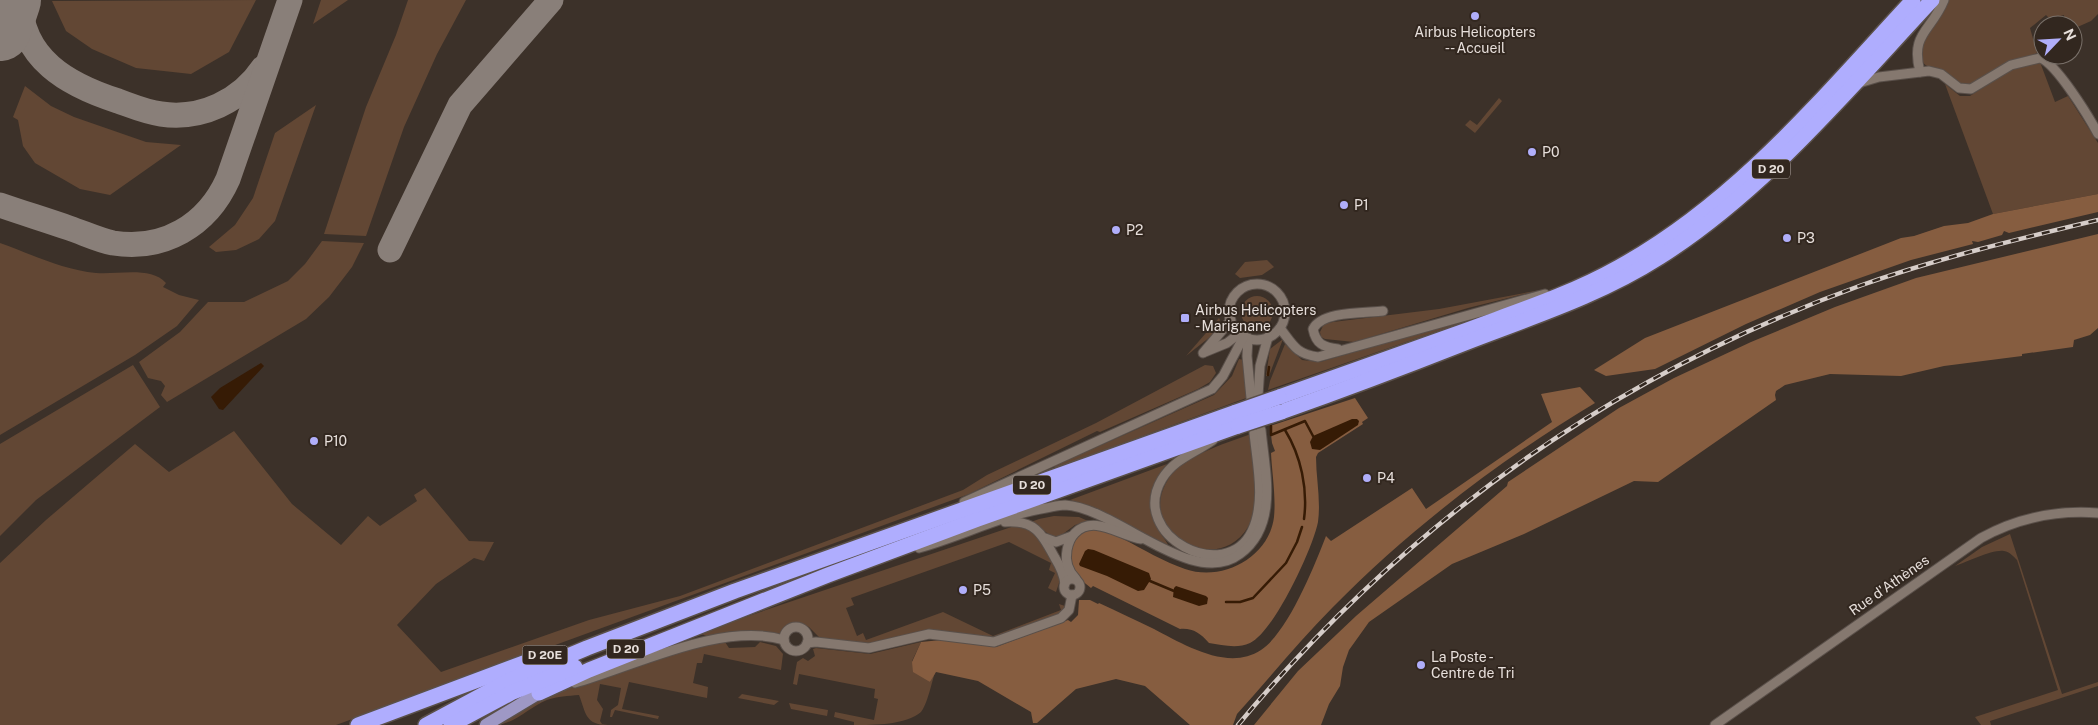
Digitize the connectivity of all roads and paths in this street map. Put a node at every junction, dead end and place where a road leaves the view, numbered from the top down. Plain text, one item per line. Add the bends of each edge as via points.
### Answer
1 (1913, 0) edge
2 (1932, 0) edge
3 (1944, 0) edge
4 (1920, 72) junction
5 (1852, 86) junction
6 (2098, 134) edge
7 (1593, 280) junction
8 (1383, 311) dead end
9 (1231, 320) junction
10 (1280, 328) junction
11 (1244, 336) junction
12 (1268, 337) junction
13 (1341, 350) junction
14 (1280, 404) junction
15 (1234, 422) junction
16 (2098, 513) edge
17 (993, 523) junction
18 (1072, 536) junction
19 (1045, 538) junction
20 (1149, 541) junction
21 (829, 558) junction
22 (828, 575) junction
23 (1076, 579) junction
24 (1065, 584) junction
25 (735, 592) junction
26 (1072, 595) junction
27 (772, 597) junction
28 (784, 640) junction
29 (808, 643) junction
30 (539, 693) junction
31 (358, 725) edge
32 (426, 725) edge
33 (451, 725) edge
34 (486, 725) edge
35 (1715, 725) edge

1 - 7 highway, D 20 via 1739,182 1655,245
2 - 5 highway, D 20
3 - 4 street via 1917,44
4 - 5 street via 1879,77
4 - 6 street via 1941,74 1959,88 1970,89 2011,65 2044,59 2056,71
5 - 14 highway, D 20 via 1776,165 1711,221 1636,272 1523,323
7 - 13 street
7 - 14 highway, D 20
8 - 13 street via 1333,316 1315,324 1315,339 1320,345
9 - 10 street via 1231,304 1237,293 1249,285 1263,284 1275,290 1282,300 1285,313
9 - 11 street
9 - 11 street via 1203,353
10 - 12 street
10 - 13 street via 1295,348 1306,356 1318,357
11 - 12 street
11 - 12 street via 1255,397
11 - 21 street via 1223,376 1212,389 953,507
14 - 15 highway, D 20, bridge
15 - 20 street via 1206,445 1172,466 1162,479 1155,498 1156,515 1164,531 1176,542 1203,555 1231,551 1244,542 1252,531 1257,512 1258,432 1267,490 1266,511 1260,532 1250,547 1235,558 1202,564
15 - 21 highway, D 20
15 - 22 highway, D 20
16 - 35 street, Rue d'Athènes via 2043,515 2002,527 1981,538
17 - 19 street via 1020,521
17 - 20 street via 1034,510 1065,505 1095,513
17 - 22 street
18 - 19 street via 1056,542
18 - 20 street via 1089,524
18 - 23 street via 1066,560
19 - 24 street
21 - 25 highway, D 20
22 - 27 highway, D 20
23 - 24 street
23 - 26 street via 1079,592
24 - 26 street via 1066,592
25 - 31 highway, D 20E via 581,642
25 - 32 highway, D 20 via 537,668 475,697
26 - 29 street via 1069,610 1061,618 994,642 929,634 869,648
27 - 30 highway, D 20E
27 - 33 highway, D 20 via 542,679
28 - 29 street via 788,648 796,651
28 - 29 street via 786,633 796,627 806,632
28 - 30 street via 755,636 713,639
30 - 34 main road, D 20E

